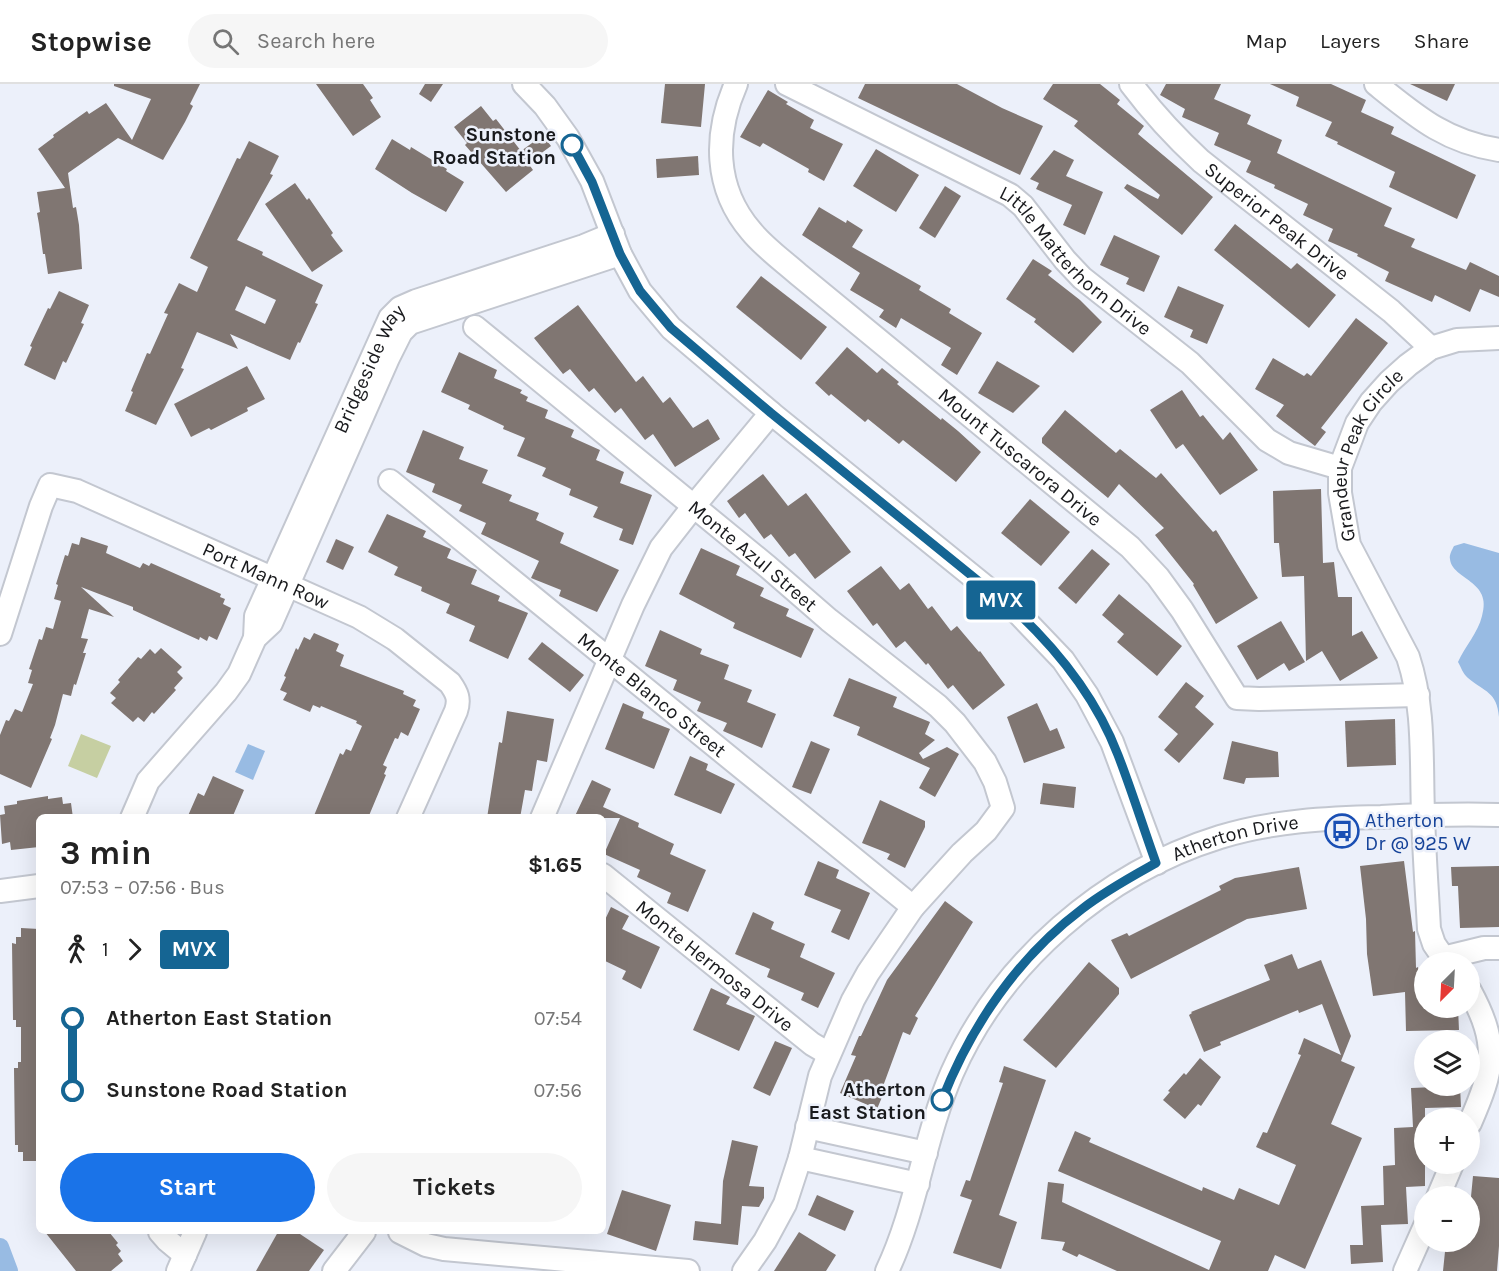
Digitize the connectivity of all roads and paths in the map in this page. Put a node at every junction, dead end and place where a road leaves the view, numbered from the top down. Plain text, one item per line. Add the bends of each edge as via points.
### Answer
1 (524, 84) edge
2 (735, 84) edge
3 (788, 84) edge
4 (1131, 84) edge
5 (1376, 84) edge
6 (1499, 150) edge
7 (617, 244) junction
8 (475, 327) dead end
9 (1499, 338) edge
10 (1431, 348) junction
11 (771, 413) junction
12 (1340, 468) junction
13 (390, 481) dead end
14 (693, 507) junction
15 (280, 582) junction
16 (0, 634) edge
17 (610, 662) junction
18 (1418, 694) junction
19 (134, 814) edge
20 (410, 814) edge
21 (544, 814) edge
22 (1423, 815) junction
23 (1499, 815) edge
24 (1156, 863) junction
25 (606, 877) edge
26 (36, 886) edge
27 (0, 891) edge
28 (913, 907) junction
29 (1499, 948) edge
30 (1439, 952) edge
31 (1472, 952) edge
32 (1480, 1008) edge
33 (829, 1054) junction
34 (1477, 1108) edge
35 (807, 1127) junction
36 (926, 1153) junction
37 (800, 1158) junction
38 (918, 1184) junction
39 (162, 1234) edge
40 (194, 1234) edge
41 (362, 1234) edge
42 (404, 1234) edge
43 (1414, 1251) edge
44 (182, 1263) edge
45 (334, 1271) edge
46 (688, 1271) edge
47 (744, 1271) edge
48 (887, 1271) edge
49 (1405, 1271) edge

1 - 7 street via 568,138 592,182
2 - 18 street, Mount Tuscarora Drive via 722,123 722,166 732,202 751,232 1130,548 1182,610 1237,698
3 - 12 street, Little Matterhorn Drive via 1010,195 1082,278 1190,363 1267,440 1288,453
4 - 10 street, Superior Peak Drive via 1176,138 1201,161 1391,311
5 - 6 street via 1436,130 1466,143
7 - 11 street via 640,291 671,328
7 - 15 street, Bridgeside Way via 405,326
8 - 14 street, Monte Azul Street
9 - 10 street, Grandeur Peak Circle via 1456,340
10 - 12 street, Grandeur Peak Circle via 1371,402 1357,423
11 - 14 street
11 - 24 street via 1019,614 1063,660 1088,695 1118,754
12 - 18 street, Grandeur Peak Circle via 1349,545 1408,657
13 - 17 street, Monte Blanco Street
14 - 17 street via 653,563
14 - 28 street, Monte Azul Street via 938,706 985,762 1003,808
15 - 16 street, Port Mann Row via 78,491 50,485
15 - 19 street, Bridgeside Way via 271,623 255,638 233,684 148,781
15 - 20 street, Port Mann Row via 359,616 395,639 456,690 456,711
17 - 21 street
17 - 28 street, Monte Blanco Street
18 - 22 street, Grandeur Peak Circle
22 - 23 street, Atherton Drive
22 - 24 street, Atherton Drive via 1323,819 1267,826 1220,837
22 - 30 street, Grandeur Peak Circle via 1429,929
24 - 36 street, Atherton Drive via 1081,910 1017,972 957,1063
25 - 33 street, Monte Hermosa Drive
26 - 27 street
28 - 33 street via 853,999
29 - 31 street
32 - 34 street via 1493,1047 1487,1084
33 - 35 street
35 - 36 street
35 - 37 street
36 - 38 street, Atherton Drive
37 - 38 street
37 - 47 street via 785,1204
38 - 48 street, Atherton Drive
39 - 44 street
40 - 44 street
41 - 45 street
42 - 46 street via 444,1249
43 - 49 street

